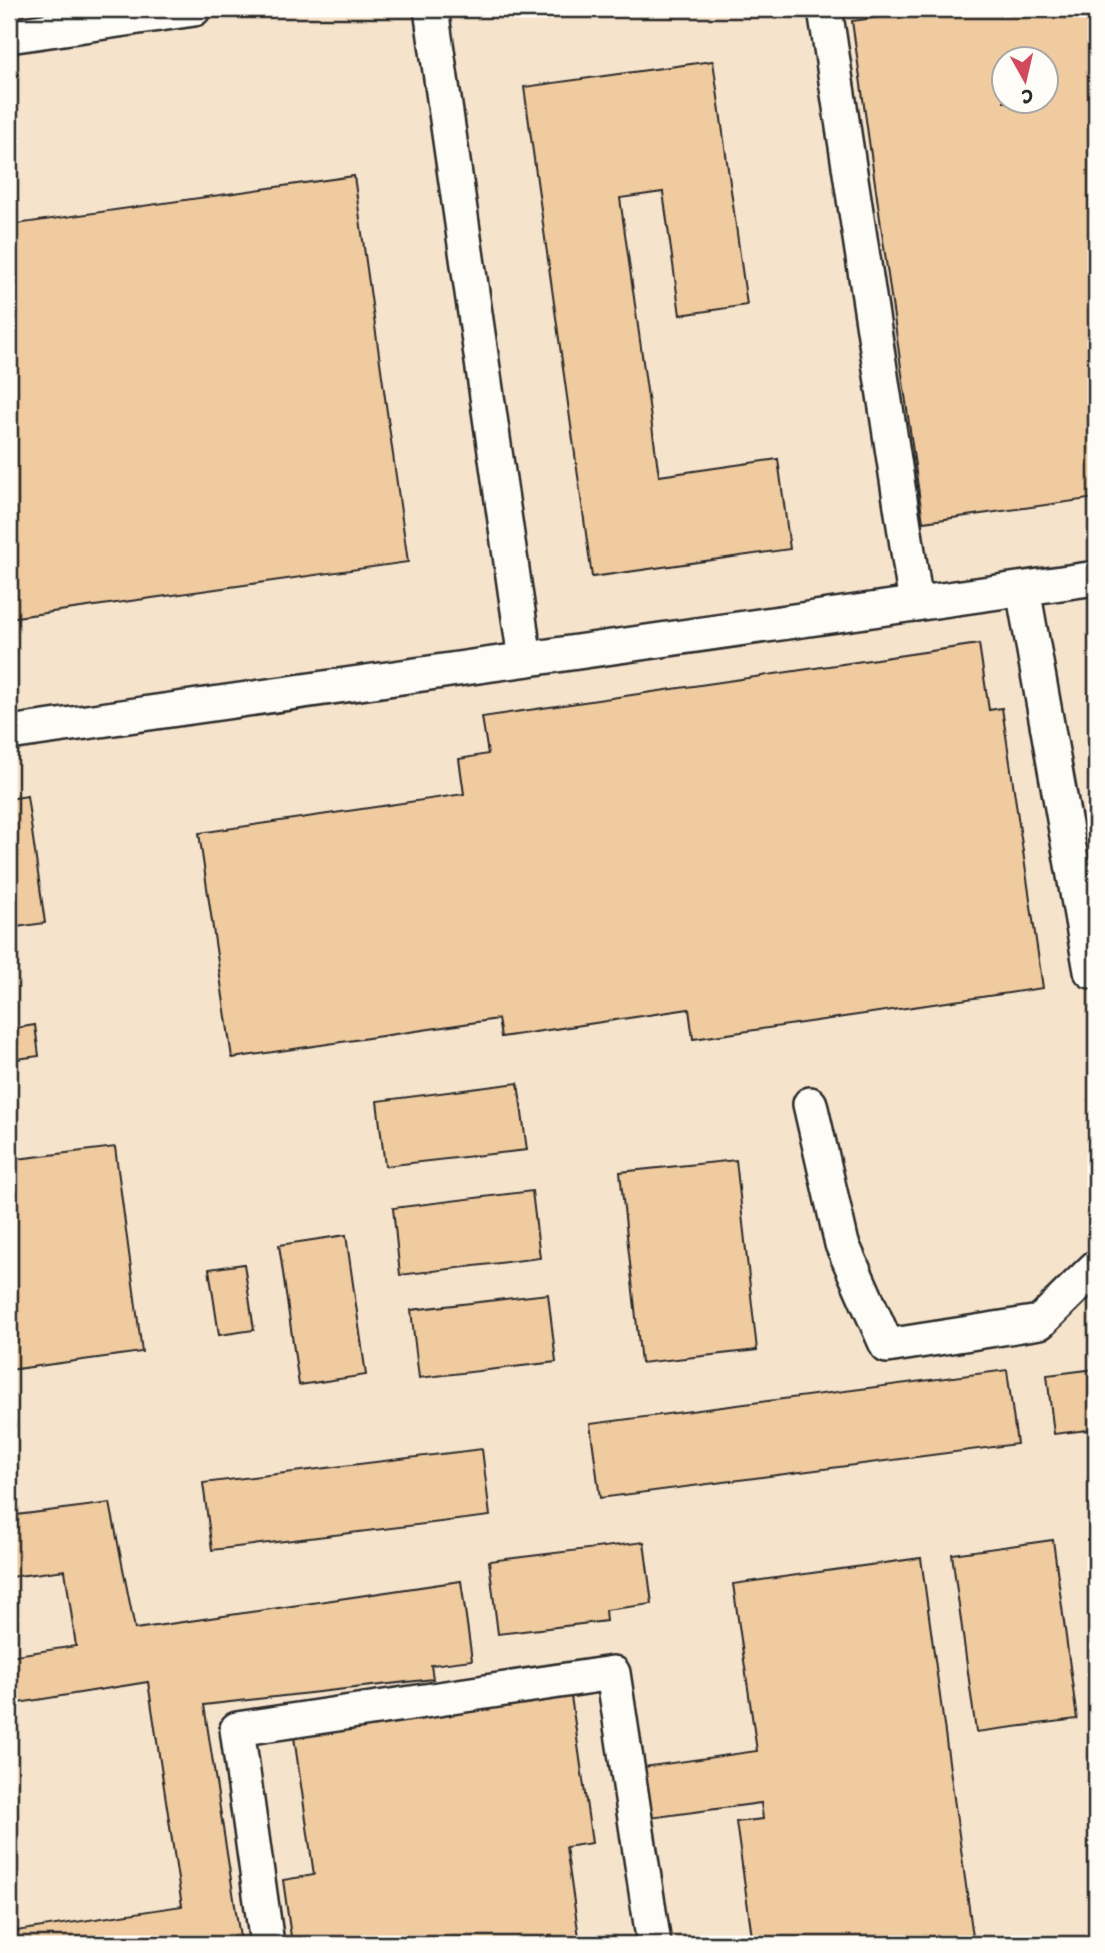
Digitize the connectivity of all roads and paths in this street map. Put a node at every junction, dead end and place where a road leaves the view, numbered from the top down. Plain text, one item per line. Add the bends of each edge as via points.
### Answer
1 (194, 9) edge
2 (432, 9) edge
3 (825, 9) edge
4 (9, 36) edge
5 (1096, 578) edge
6 (1023, 589) junction
7 (916, 604) junction
8 (525, 659) junction
9 (9, 733) edge
10 (1096, 971) edge
11 (810, 1104) dead end
12 (1096, 1267) edge
13 (267, 1944) edge
14 (654, 1944) edge

1 - 4 lane
2 - 8 lane
3 - 7 lane
5 - 6 lane
6 - 7 lane
6 - 10 lane via 1091,971
7 - 8 lane
8 - 9 lane
11 - 12 lane via 842,1244 887,1346 1040,1322
13 - 14 lane via 237,1729 613,1673

